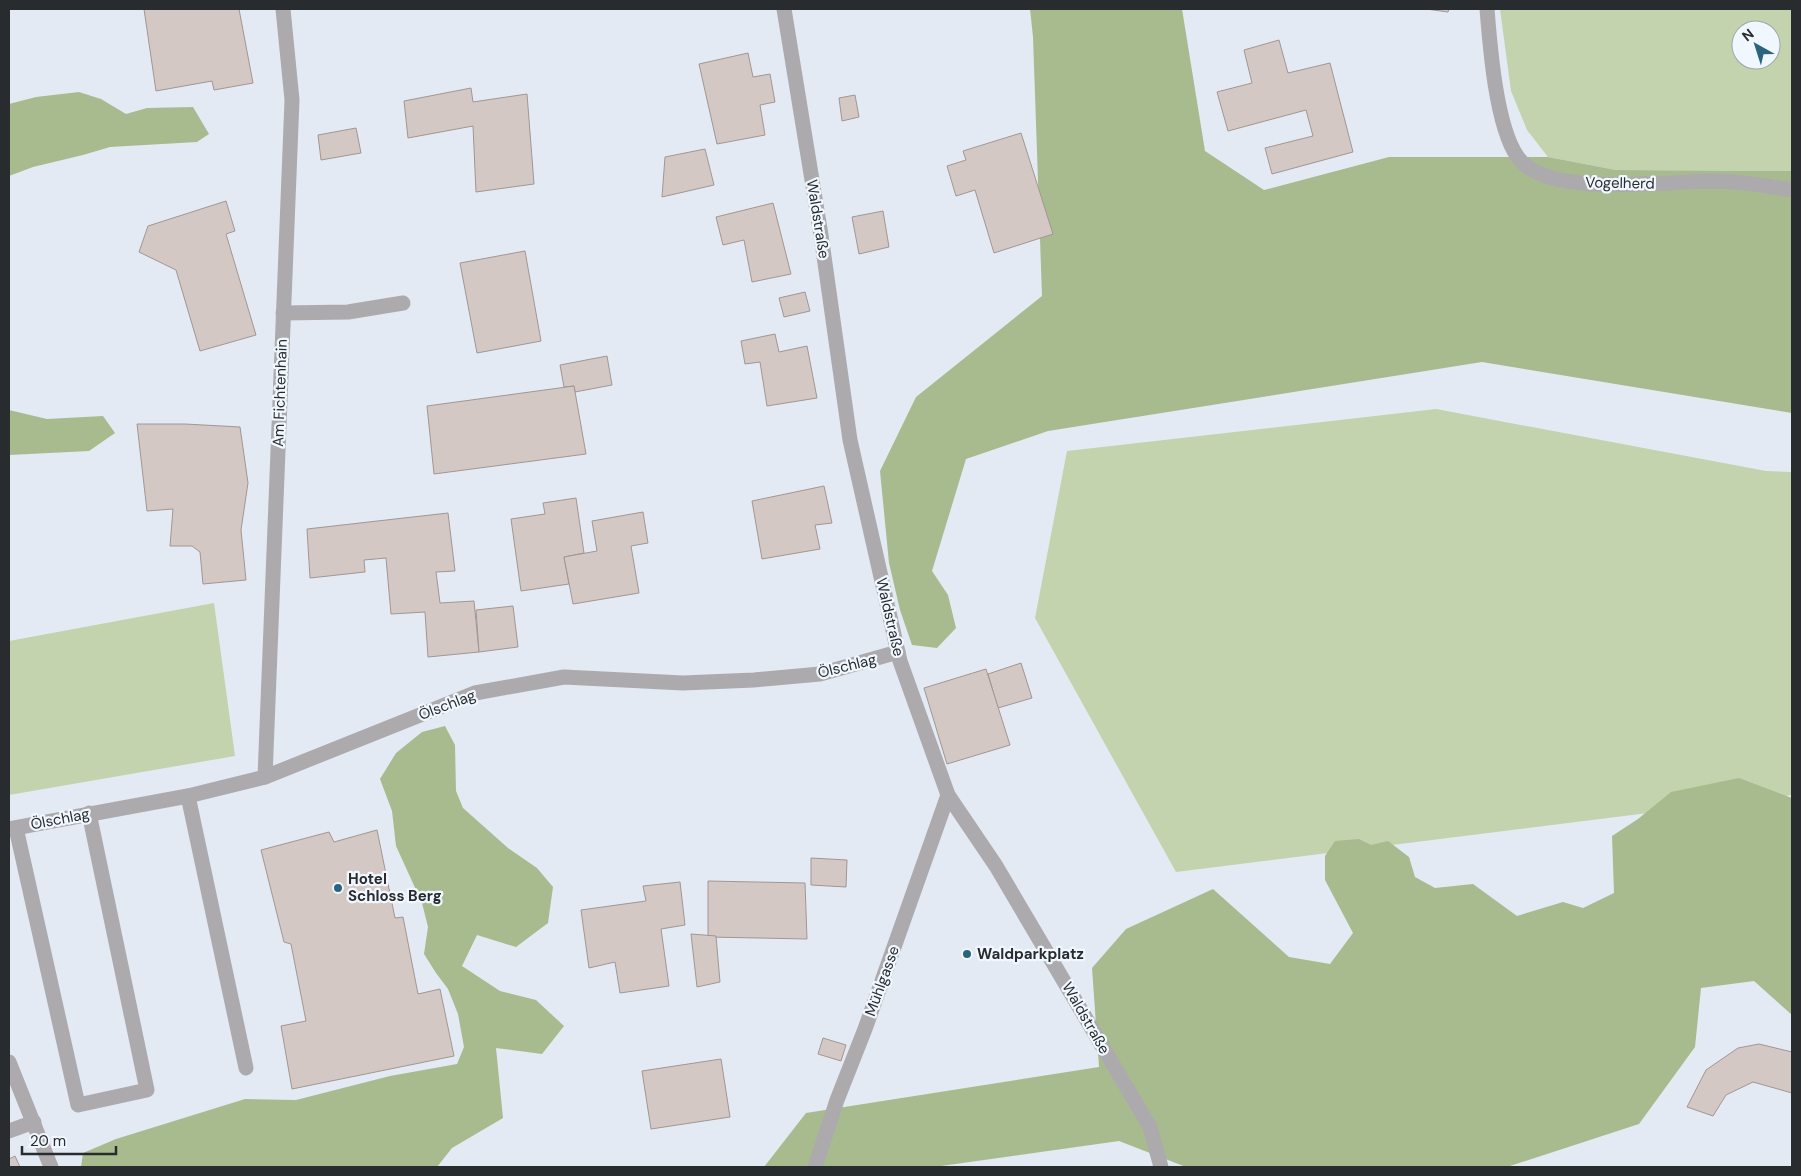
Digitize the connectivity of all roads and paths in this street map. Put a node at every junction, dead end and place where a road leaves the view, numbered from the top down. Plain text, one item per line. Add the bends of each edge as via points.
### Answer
1 (283, 9) edge
2 (784, 9) edge
3 (1487, 9) edge
4 (1792, 190) edge
5 (403, 303) dead end
6 (283, 313) junction
7 (898, 652) junction
8 (265, 777) junction
9 (948, 795) junction
10 (188, 796) junction
11 (89, 813) junction
12 (12, 829) edge
13 (9, 1062) edge
14 (246, 1068) dead end
15 (34, 1122) junction
16 (9, 1131) edge
17 (51, 1167) edge
18 (815, 1167) edge
19 (1161, 1167) edge

1 - 6 street, Am Fichtenhain via 292,100
2 - 7 street, Waldstraße via 823,245 850,440
3 - 4 street, Vogelherd via 1502,120 1510,145 1532,172 1605,185 1715,181
5 - 6 street via 348,312
6 - 8 street, Am Fichtenhain
7 - 8 street, Ölschlag via 820,674 683,683 564,677 475,693
7 - 9 street, Waldstraße
8 - 10 street, Ölschlag
9 - 18 street, Mühlgasse via 865,1029 836,1100
9 - 19 street, Waldstraße via 996,866 1150,1127
10 - 11 street, Ölschlag
10 - 14 street
11 - 12 street, Ölschlag
11 - 12 street via 147,1090 78,1105
13 - 15 street
15 - 16 street
15 - 17 street

